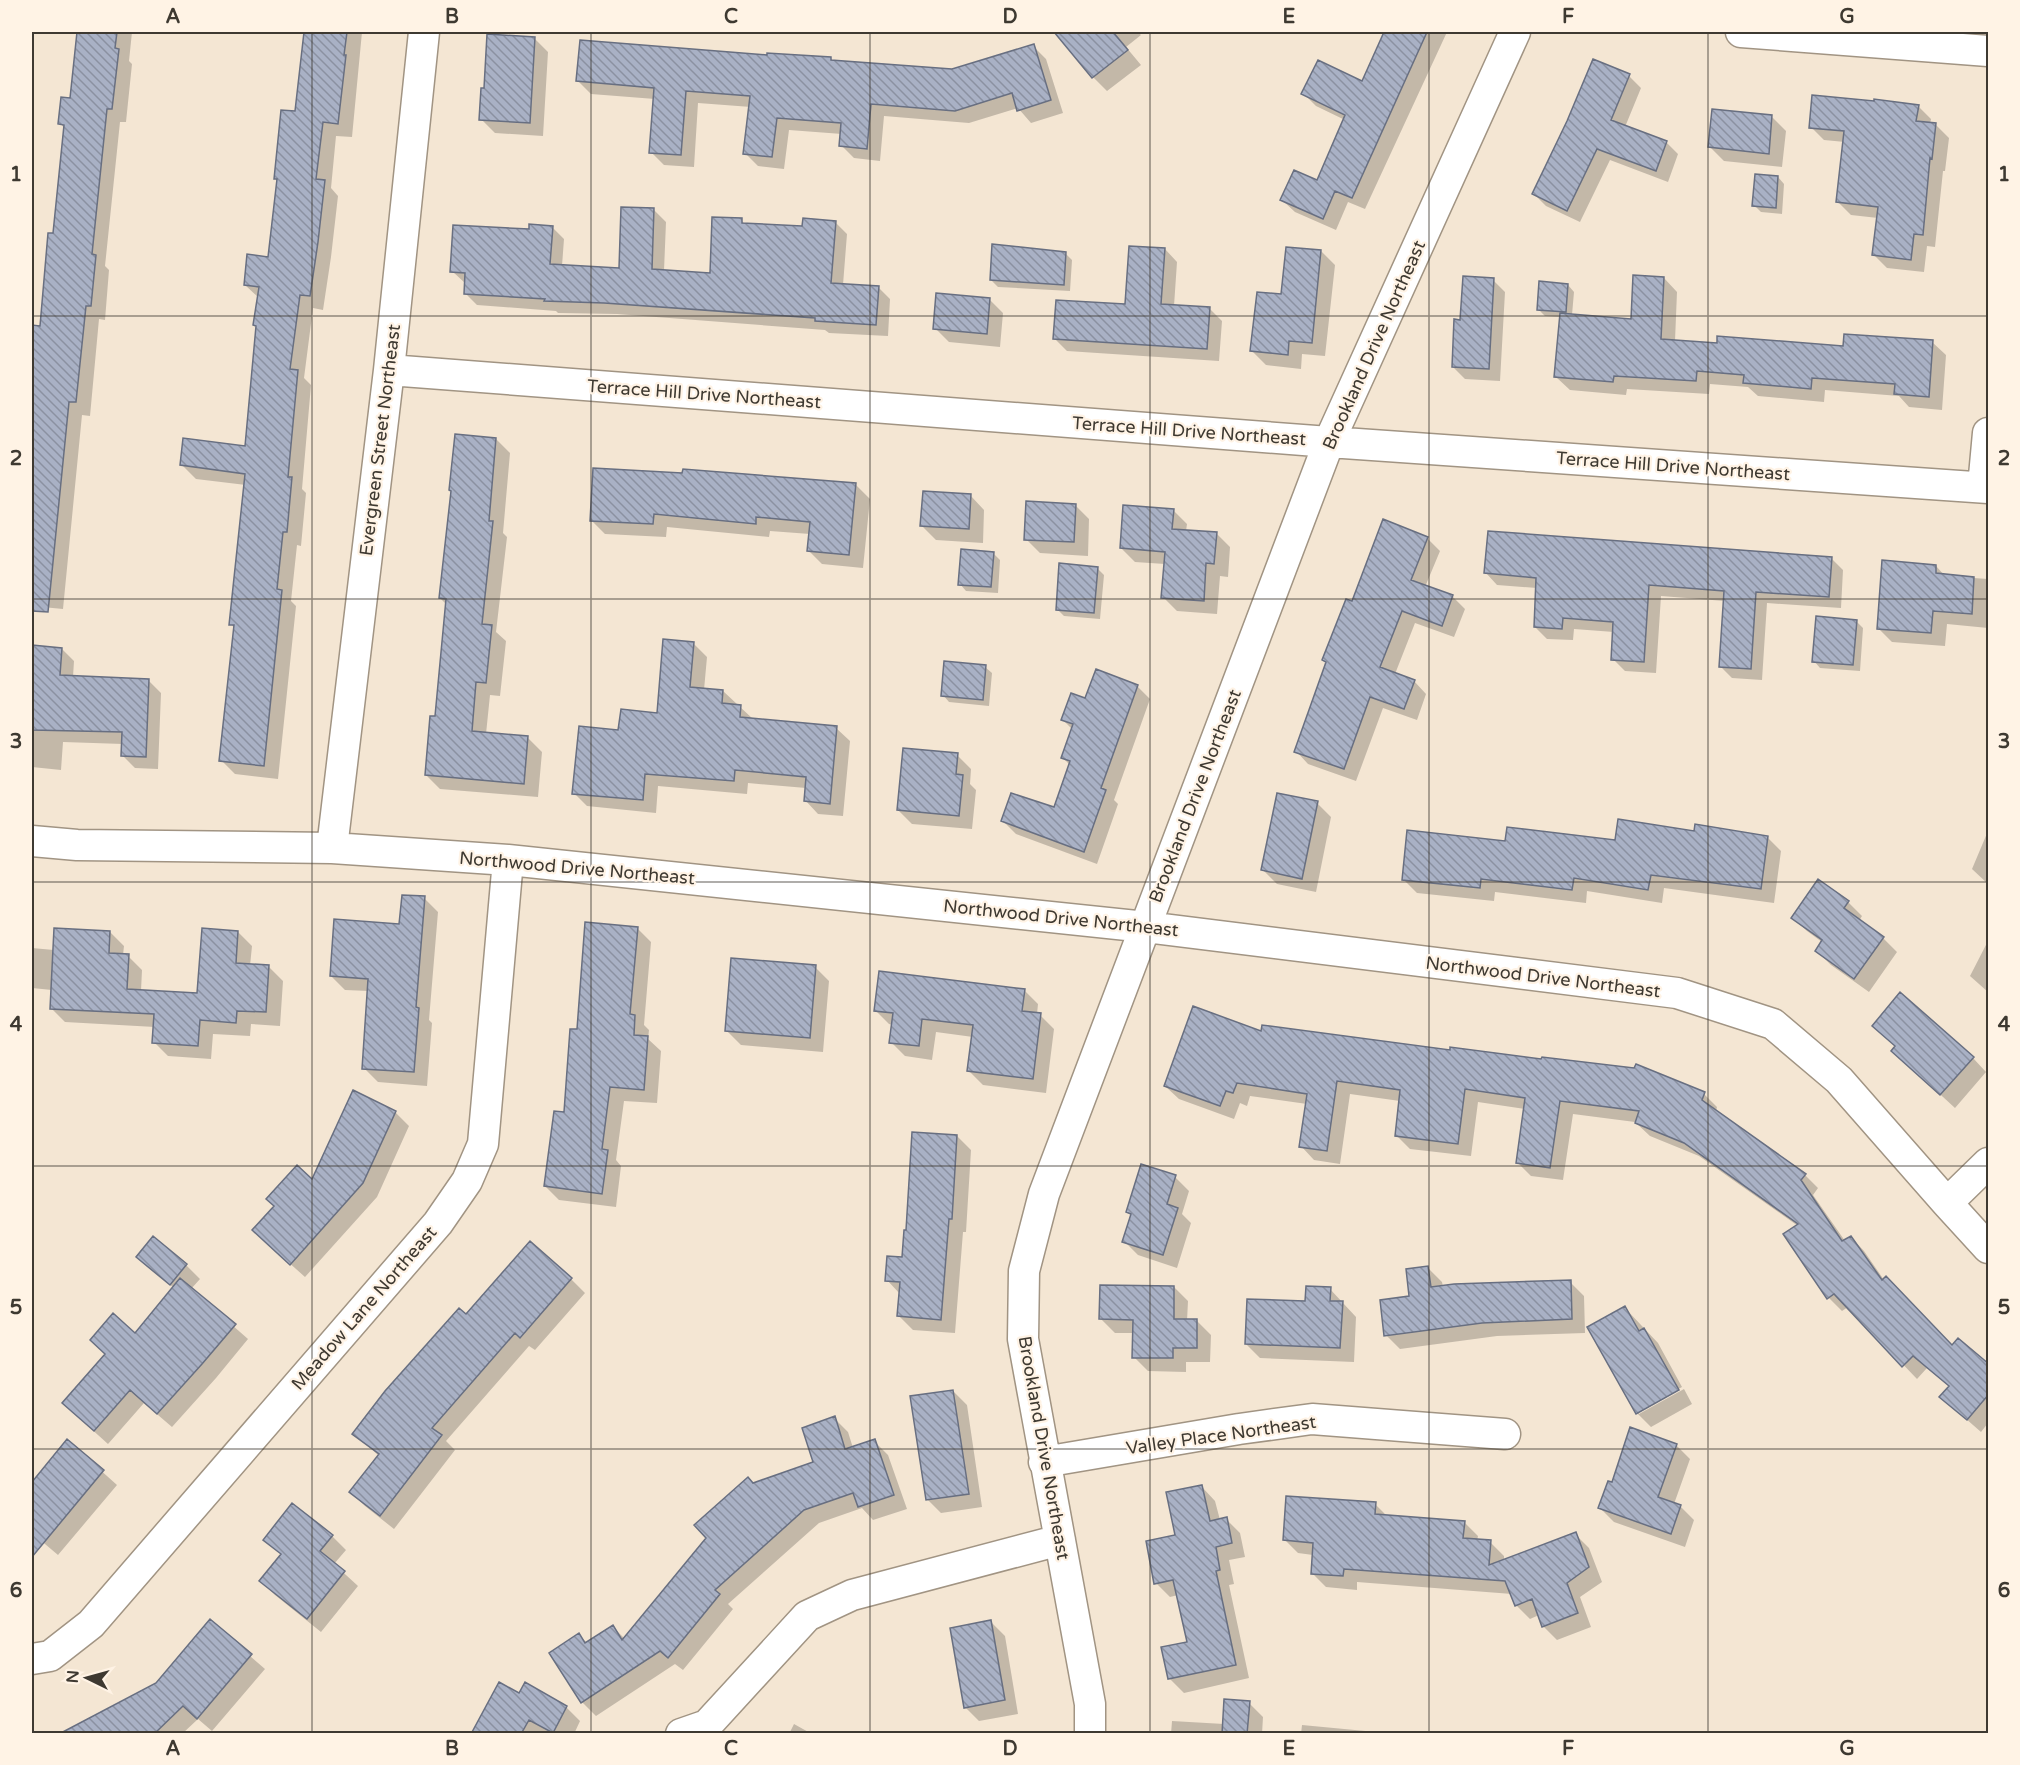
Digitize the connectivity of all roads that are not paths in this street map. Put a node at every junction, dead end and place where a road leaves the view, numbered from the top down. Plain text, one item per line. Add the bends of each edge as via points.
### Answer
1 (424, 32) edge
2 (1515, 32) edge
3 (1741, 32) edge
4 (1989, 51) edge
5 (389, 370) junction
6 (1989, 433) edge
7 (1329, 442) junction
8 (1986, 488) edge
9 (32, 841) edge
10 (332, 848) junction
11 (508, 860) junction
12 (1146, 927) junction
13 (1989, 1163) edge
14 (1947, 1203) junction
15 (1989, 1248) edge
16 (1505, 1434) dead end
17 (1044, 1462) junction
18 (1060, 1540) junction
19 (32, 1659) edge
20 (698, 1731) edge
21 (1090, 1734) edge

1 - 5 street, Evergreen Street Northeast
2 - 7 street, Brookland Drive Northeast
3 - 4 street
5 - 7 street, Terrace Hill Drive Northeast
5 - 10 street, Evergreen Street Northeast
6 - 8 street
7 - 8 street, Terrace Hill Drive Northeast
7 - 12 street, Brookland Drive Northeast
9 - 10 street, Northwood Drive Northeast
10 - 11 street, Northwood Drive Northeast
11 - 12 street, Northwood Drive Northeast
11 - 19 street, Meadow Lane Northeast via 483,1144 467,1181 438,1223 91,1624 50,1656
12 - 14 street, Northwood Drive Northeast via 1677,993 1773,1024 1839,1080
12 - 17 street, Brookland Drive Northeast via 1044,1194 1024,1271 1023,1339
13 - 14 street
14 - 15 street, Northwood Drive Northeast
16 - 17 street, Valley Place Northeast via 1312,1419
17 - 18 street, Brookland Drive Northeast
18 - 20 street via 852,1595 807,1616
18 - 21 street, Brookland Drive Northeast via 1090,1704

